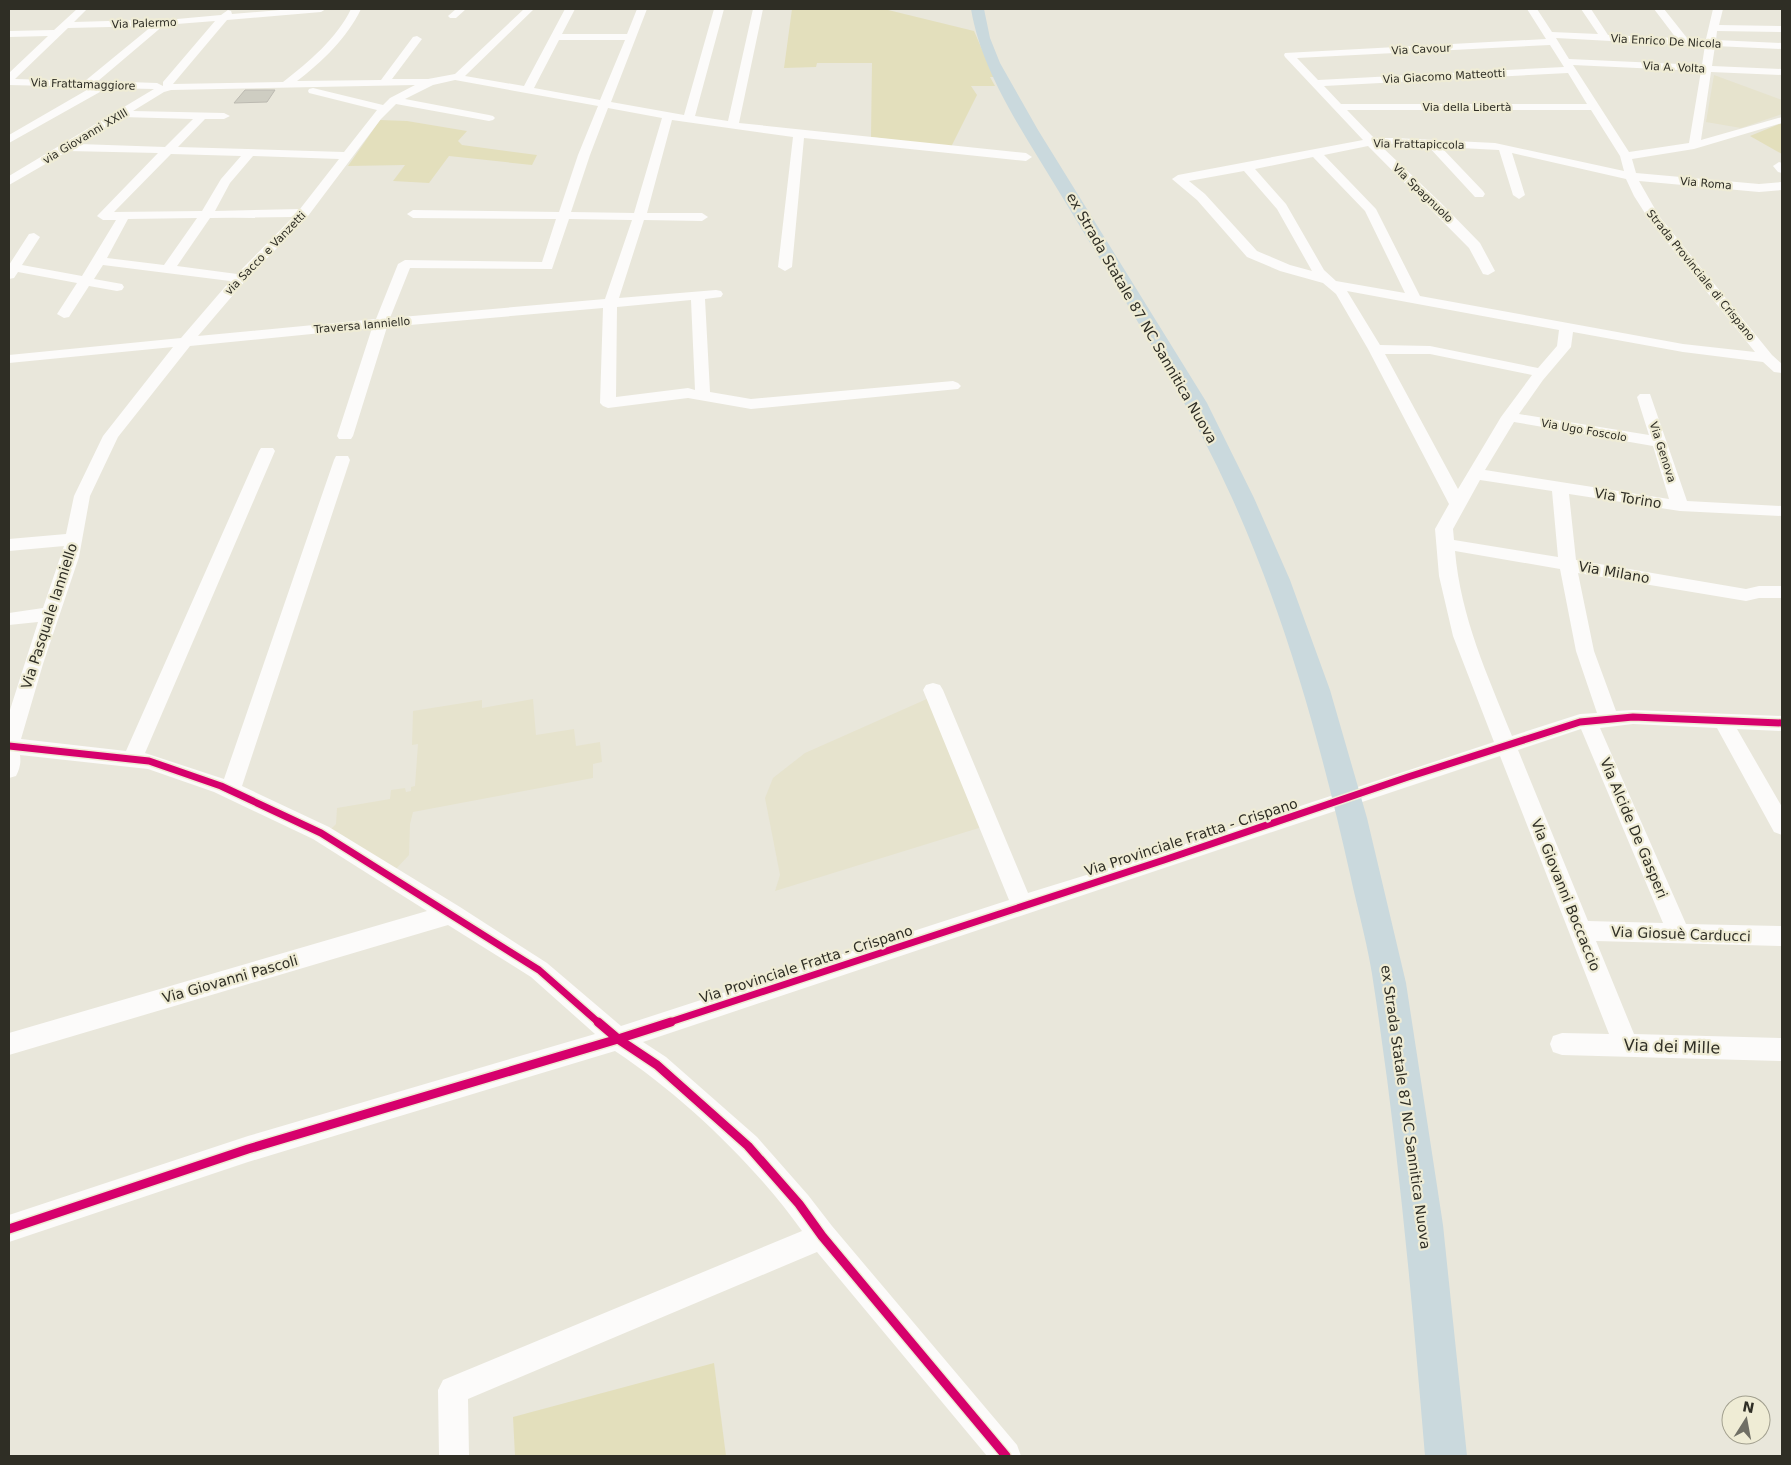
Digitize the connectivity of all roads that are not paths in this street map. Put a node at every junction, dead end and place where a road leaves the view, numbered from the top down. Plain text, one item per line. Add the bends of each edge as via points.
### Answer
1 (82, 9) edge
2 (232, 9) edge
3 (321, 9) edge
4 (356, 9) edge
5 (461, 9) edge
6 (529, 9) edge
7 (570, 9) edge
8 (642, 9) edge
9 (719, 9) edge
10 (758, 9) edge
11 (977, 9) edge
12 (1532, 9) edge
13 (1586, 9) edge
14 (1659, 9) edge
15 (1718, 9) edge
16 (453, 16) dead end
17 (224, 18) junction
18 (160, 23) junction
19 (64, 25) junction
20 (1713, 28) junction
21 (1739, 28) junction
22 (1782, 29) edge
23 (55, 33) junction
24 (9, 34) edge
25 (557, 37) junction
26 (631, 37) junction
27 (1551, 38) junction
28 (1605, 38) junction
29 (417, 39) dead end
30 (1684, 42) junction
31 (1712, 43) junction
32 (1760, 45) junction
33 (1782, 46) edge
34 (1289, 55) joint
35 (1775, 57) dead end
36 (1569, 66) junction
37 (1708, 68) junction
38 (1782, 72) edge
39 (459, 76) junction
40 (9, 79) edge
41 (384, 82) junction
42 (430, 82) junction
43 (1316, 83) junction
44 (88, 84) junction
45 (286, 84) junction
46 (104, 85) junction
47 (164, 87) junction
48 (312, 87) junction
49 (528, 90) junction
50 (390, 104) junction
51 (605, 104) junction
52 (1338, 108) junction
53 (1596, 108) junction
54 (121, 114) junction
55 (668, 115) junction
56 (202, 116) junction
57 (224, 116) dead end
58 (489, 118) dead end
59 (689, 118) junction
60 (1782, 120) edge
61 (733, 125) junction
62 (1698, 126) junction
63 (15, 132) edge
64 (799, 134) junction
65 (1732, 134) junction
66 (9, 140) edge
67 (1371, 142) junction
68 (1431, 143) junction
69 (1694, 146) junction
70 (66, 148) junction
71 (1504, 148) junction
72 (168, 150) junction
73 (250, 153) junction
74 (1316, 153) junction
75 (348, 156) junction
76 (1026, 156) dead end
77 (1626, 156) junction
78 (1247, 167) junction
79 (1629, 176) junction
80 (9, 181) edge
81 (1782, 186) edge
82 (1759, 188) junction
83 (1479, 194) dead end
84 (1520, 195) dead end
85 (1782, 199) edge
86 (304, 213) junction
87 (412, 214) dead end
88 (206, 215) junction
89 (124, 216) junction
90 (562, 217) junction
91 (639, 217) junction
92 (702, 217) dead end
93 (34, 236) dead end
94 (99, 261) junction
95 (785, 267) dead end
96 (168, 269) junction
97 (12, 271) edge
98 (1488, 271) dead end
99 (240, 278) junction
100 (86, 280) junction
101 (1328, 282) junction
102 (117, 287) dead end
103 (716, 294) dead end
104 (698, 296) junction
105 (1416, 299) junction
106 (610, 304) junction
107 (64, 314) dead end
108 (381, 323) junction
109 (1567, 327) junction
110 (185, 342) junction
111 (1376, 349) junction
112 (1767, 352) junction
113 (9, 359) edge
114 (1781, 371) edge
115 (1541, 373) junction
116 (953, 386) dead end
117 (703, 395) junction
118 (1645, 397) dead end
119 (1509, 417) junction
120 (345, 436) dead end
121 (1660, 442) junction
122 (267, 451) dead end
123 (342, 460) dead end
124 (98, 464) joint
125 (1475, 474) junction
126 (1560, 487) junction
127 (1457, 504) junction
128 (1680, 506) junction
129 (1782, 511) edge
130 (74, 539) junction
131 (9, 544) edge
132 (1445, 544) junction
133 (1568, 565) junction
134 (1782, 592) edge
135 (50, 614) junction
136 (9, 619) edge
137 (933, 690) dead end
138 (1599, 721) junction
139 (1723, 721) junction
140 (1782, 723) edge
141 (9, 746) edge
142 (1507, 746) junction
143 (132, 759) junction
144 (9, 770) edge
145 (230, 790) junction
146 (1782, 826) edge
147 (1022, 905) junction
148 (452, 914) junction
149 (1580, 931) junction
150 (1679, 934) junction
151 (1782, 936) edge
152 (618, 1039) junction
153 (9, 1044) edge
154 (1562, 1044) dead end
155 (1626, 1045) junction
156 (1782, 1050) edge
157 (9, 1229) edge
158 (822, 1236) junction
159 (454, 1456) edge
160 (1006, 1456) edge
161 (1446, 1456) edge

1 - 19 street, Via Frattamaggiore
2 - 17 street
3 - 17 street, Via Palermo
4 - 45 street via 348,24 326,48
5 - 16 street
6 - 39 street
7 - 25 street
8 - 26 street
9 - 59 street
10 - 61 street
11 - 161 highway, ex Strada Statale 87 NC Sannitica Nuova via 993,63 1030,130 1196,403 1243,498 1278,580 1317,690 1352,818 1390,982 1424,1225
12 - 27 street
13 - 28 street
14 - 30 street
15 - 20 street
17 - 18 street, Via Palermo
17 - 47 street
18 - 19 street, Via Palermo
18 - 44 street
19 - 23 street, Via Frattamaggiore
20 - 21 street
20 - 31 street
21 - 22 street
21 - 32 street
23 - 24 street
23 - 40 street, Via Frattamaggiore
25 - 26 street
25 - 49 street
26 - 51 street
27 - 28 street, Via Enrico De Nicola
27 - 34 street, Via Cavour
27 - 36 street
28 - 30 street, Via Enrico De Nicola
29 - 41 street
30 - 31 street, Via Enrico De Nicola
31 - 32 street, Via Enrico De Nicola
31 - 37 street
32 - 33 street, Via Enrico De Nicola
32 - 35 street
34 - 43 street, Via Spagnuolo
36 - 37 street, Via A. Volta
36 - 43 street, Via Giacomo Matteotti
36 - 53 street
37 - 38 street, Via A. Volta
37 - 62 street
39 - 42 street, via Sacco e Vanzetti
39 - 49 street
40 - 44 street, Via Frattamaggiore
41 - 42 street
41 - 48 street
42 - 50 street, via Sacco e Vanzetti
43 - 52 street, Via Spagnuolo
44 - 46 street, Via Frattamaggiore
45 - 47 street, Via Frattamaggiore
45 - 48 street, Via Frattamaggiore via 286,87
46 - 47 street, Via Frattamaggiore
46 - 63 street
47 - 54 street, via Giovanni XXIII
48 - 50 street
49 - 51 street
50 - 58 street
50 - 75 street, via Sacco e Vanzetti
51 - 55 street
51 - 90 street
52 - 53 street, Via della Libertà
52 - 67 street, Via Spagnuolo
53 - 77 street
54 - 56 street
54 - 70 street, via Giovanni XXIII
55 - 59 street
55 - 91 street
56 - 57 street
56 - 72 street
59 - 61 street
60 - 65 street
61 - 64 street
62 - 65 street
62 - 69 street
63 - 66 street
64 - 76 street
64 - 95 street
65 - 69 street
67 - 68 street, Via Frattapiccola
67 - 74 street, Via Frattapiccola
67 - 98 street, Via Spagnuolo via 1475,246
68 - 71 street, Via Frattapiccola
68 - 83 street
69 - 77 street
70 - 72 street
70 - 80 street, via Giovanni XXIII
71 - 79 street, Via Frattapiccola
71 - 84 street
72 - 73 street
72 - 89 street via 103,216
73 - 75 street
73 - 88 street via 225,182
74 - 78 street, Via Frattapiccola
74 - 105 street via 1370,209
75 - 86 street, via Sacco e Vanzetti
77 - 79 street, Strada Provinciale di Crispano
78 - 101 street via 1282,207
78 - 101 street, Via Frattapiccola via 1178,179 1201,197 1252,254
79 - 82 street, Via Roma
79 - 112 street, Strada Provinciale di Crispano via 1654,218
81 - 82 street, Via Roma
82 - 85 street
86 - 88 street
86 - 99 street, via Sacco e Vanzetti
87 - 90 street
88 - 89 street
88 - 96 street
89 - 94 street
90 - 91 street
90 - 108 street via 547,266 405,264
91 - 92 street
91 - 106 street
93 - 97 street
94 - 96 street
94 - 100 street
96 - 99 street
97 - 100 street
99 - 110 street, via Sacco e Vanzetti
100 - 102 street
100 - 107 street
101 - 105 street
101 - 111 street via 1341,292
103 - 104 street, Traversa Ianniello
104 - 106 street, Traversa Ianniello
104 - 117 street
105 - 109 street
106 - 108 street, Traversa Ianniello
106 - 117 street via 608,403 688,393
108 - 110 street, Traversa Ianniello
108 - 120 street
109 - 112 street via 1683,348
109 - 115 street, Via Giovanni Boccaccio via 1564,346
110 - 113 street, Traversa Ianniello
110 - 124 street, via Sacco e Vanzetti via 111,436
111 - 115 street via 1430,350
111 - 127 street
112 - 114 street, Strada Provinciale di Crispano
115 - 119 street, Via Giovanni Boccaccio
116 - 117 street via 751,404
118 - 121 street, Via Genova
119 - 121 street, Via Ugo Foscolo
119 - 125 street, Via Giovanni Boccaccio
121 - 128 street, Via Genova
122 - 143 street
123 - 145 street
124 - 130 street, Via Pasquale Ianniello via 82,496
125 - 126 street, Via Torino
125 - 127 street, Via Giovanni Boccaccio
126 - 128 street, Via Torino
126 - 133 street, Via Alcide De Gasperi
127 - 132 street, Via Giovanni Boccaccio via 1444,529
128 - 129 street, Via Torino
130 - 131 street
130 - 135 street, Via Pasquale Ianniello
132 - 133 street, Via Milano
132 - 142 street, Via Giovanni Boccaccio via 1448,576 1462,636
133 - 134 street, Via Milano via 1746,595
133 - 138 street, Via Alcide De Gasperi
135 - 136 street
135 - 141 street, Via Pasquale Ianniello
137 - 147 street
138 - 139 street, Via Provinciale Fratta - Crispano via 1633,717
138 - 142 street, Via Provinciale Fratta - Crispano via 1580,722
138 - 150 street, Via Alcide De Gasperi
139 - 140 street, Via Provinciale Fratta - Crispano
139 - 146 street
141 - 143 street
141 - 144 street, Via Pasquale Ianniello
142 - 147 street, Via Provinciale Fratta - Crispano
142 - 149 street, Via Giovanni Boccaccio
143 - 145 street via 149,761
145 - 148 street via 321,833
147 - 152 street, Via Provinciale Fratta - Crispano
148 - 152 street via 540,970
148 - 153 street, Via Giovanni Pascoli
149 - 150 street, Via Giosuè Carducci
149 - 155 street, Via Giovanni Boccaccio
150 - 151 street, Via Giosuè Carducci
152 - 157 street, Via Provinciale Fratta - Crispano via 248,1149
152 - 158 street via 656,1065 748,1146 799,1204
154 - 155 street, Via dei Mille
155 - 156 street, Via dei Mille
158 - 159 street via 453,1390
158 - 160 street

